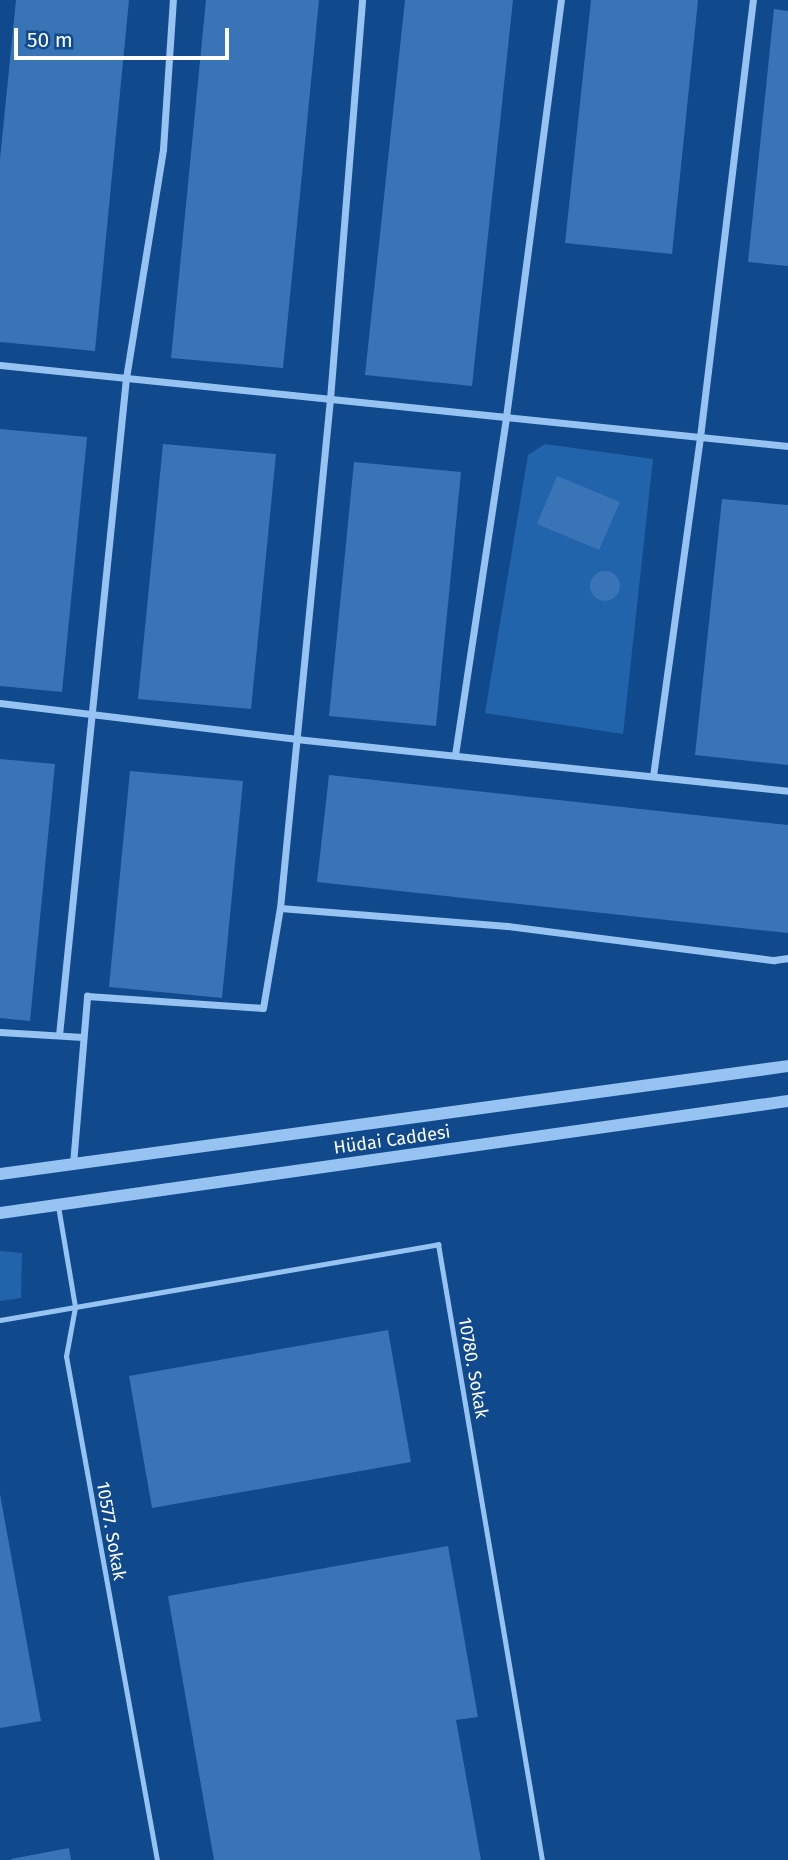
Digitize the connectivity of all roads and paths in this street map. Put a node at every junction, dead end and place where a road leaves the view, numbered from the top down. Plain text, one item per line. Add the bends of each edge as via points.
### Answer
1 (173, 0) edge
2 (362, 0) edge
3 (561, 0) edge
4 (753, 0) edge
5 (0, 365) edge
6 (126, 378) junction
7 (330, 399) junction
8 (506, 417) junction
9 (700, 437) junction
10 (788, 446) edge
11 (0, 703) edge
12 (92, 713) junction
13 (296, 738) junction
14 (456, 755) junction
15 (653, 776) junction
16 (788, 791) edge
17 (279, 908) junction
18 (788, 958) edge
19 (0, 1032) edge
20 (59, 1035) junction
21 (83, 1037) junction
22 (788, 1066) edge
23 (788, 1101) edge
24 (73, 1164) junction
25 (0, 1174) edge
26 (58, 1206) junction
27 (0, 1213) edge
28 (75, 1307) junction
29 (0, 1320) edge
30 (157, 1860) edge
31 (542, 1860) edge

1 - 6 street via 163,149
2 - 7 street
3 - 8 street
4 - 9 street
5 - 6 street
6 - 7 street
6 - 12 street
7 - 8 street
7 - 13 street
8 - 9 street
8 - 14 street
9 - 10 street
9 - 15 street
11 - 12 street
12 - 13 street
12 - 20 street
13 - 14 street
13 - 17 street
14 - 15 street
15 - 16 street
17 - 18 street via 507,926 774,960
17 - 21 street via 263,1008 87,996
19 - 20 street
20 - 21 street
21 - 24 street
22 - 24 street, Hüdai Caddesi
23 - 26 street, Hüdai Caddesi
24 - 25 street, Hüdai Caddesi
26 - 27 street, Hüdai Caddesi
26 - 28 lane, 10577. Sokak
28 - 29 lane
28 - 30 lane, 10577. Sokak via 66,1356
28 - 31 lane, 10780. Sokak via 438,1244

